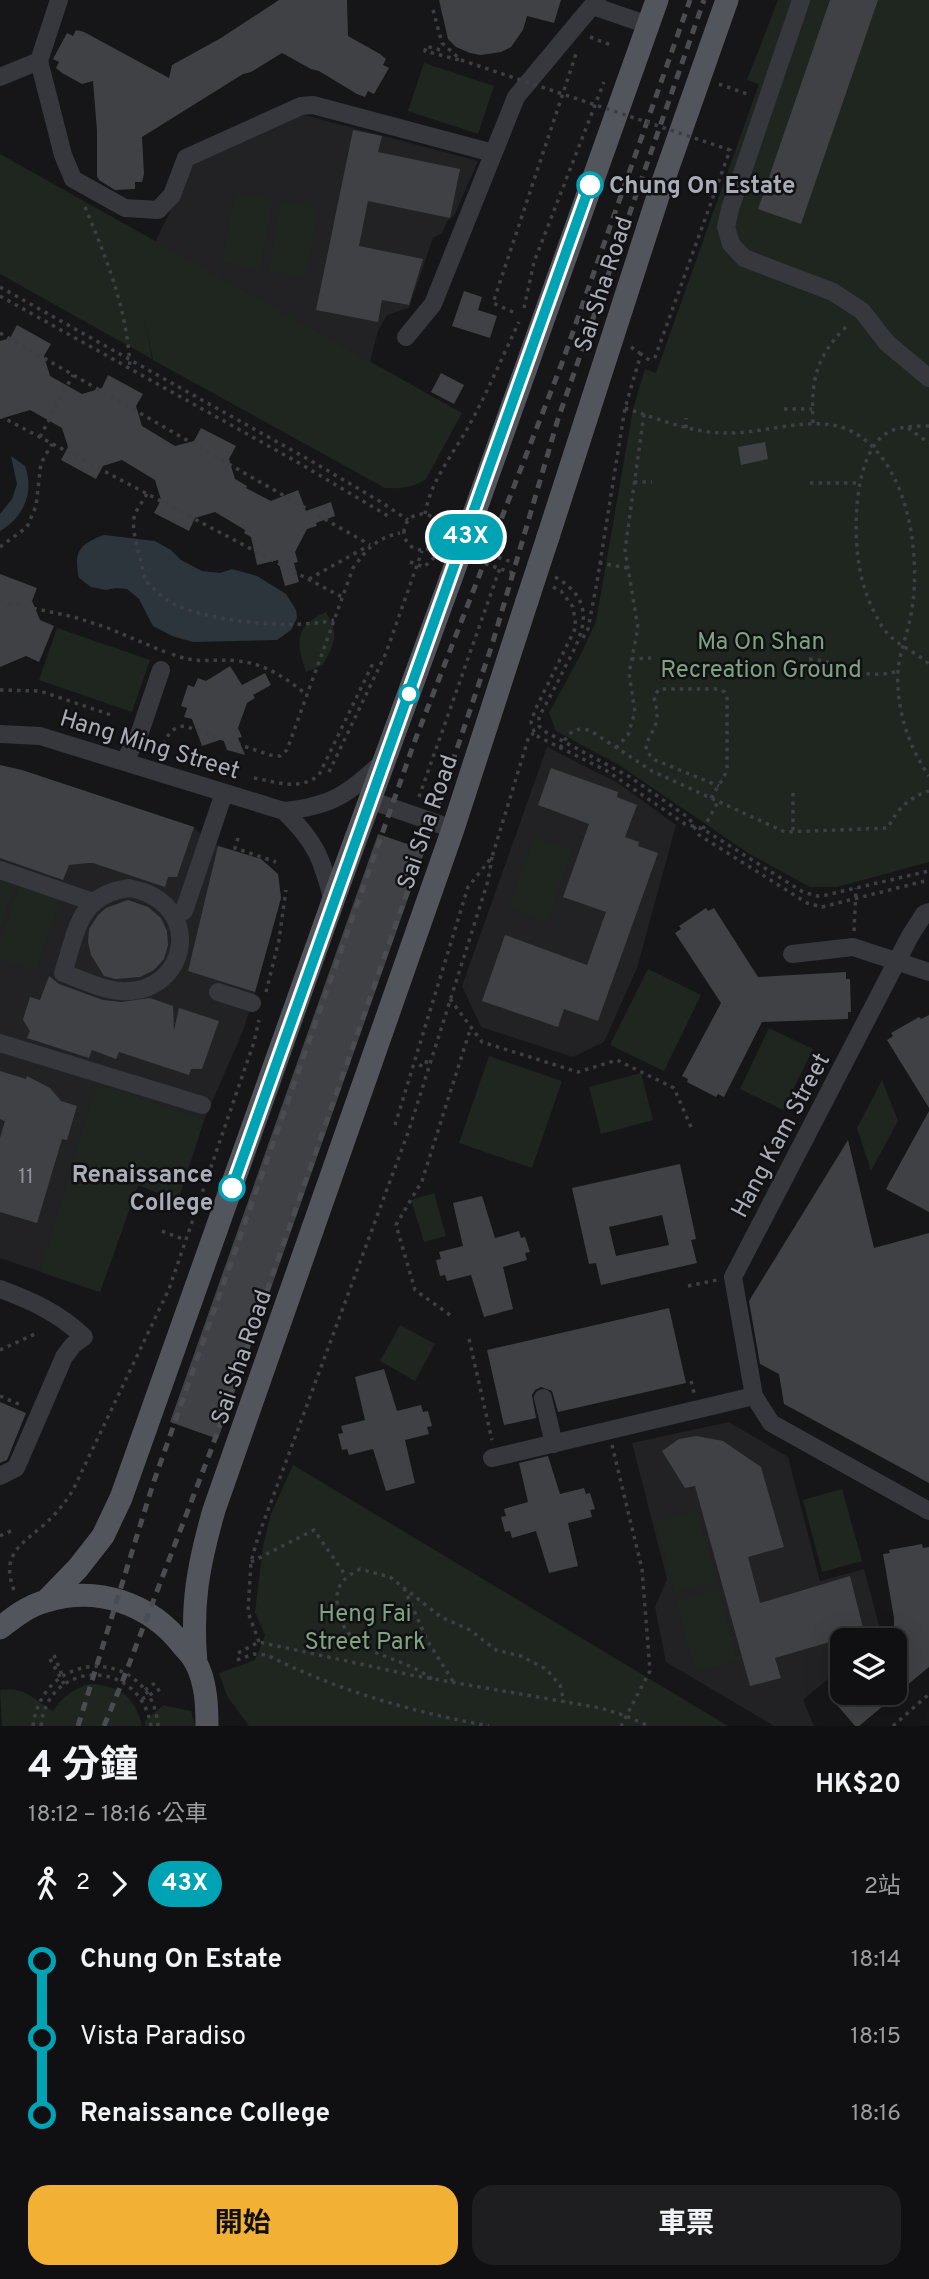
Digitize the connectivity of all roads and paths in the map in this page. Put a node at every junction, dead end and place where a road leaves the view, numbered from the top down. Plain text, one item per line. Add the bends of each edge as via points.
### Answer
1 (59, 0) edge
2 (657, 0) edge
3 (727, 0) edge
4 (801, 0) edge
5 (595, 3) edge
6 (433, 10) dead end
7 (648, 25) junction
8 (583, 34) dead end
9 (611, 44) dead end
10 (578, 46) dead end
11 (440, 50) dead end
12 (461, 60) junction
13 (39, 61) junction
14 (0, 76) edge
15 (606, 77) dead end
16 (719, 84) dead end
17 (562, 94) junction
18 (750, 95) dead end
19 (493, 153) junction
20 (82, 185) junction
21 (0, 287) edge
22 (0, 296) edge
23 (513, 312) dead end
24 (846, 327) dead end
25 (0, 333) edge
26 (406, 337) dead end
27 (129, 359) junction
28 (130, 369) junction
29 (73, 375) junction
30 (929, 378) edge
31 (625, 408) junction
32 (784, 409) dead end
33 (812, 409) junction
34 (644, 414) junction
35 (0, 416) edge
36 (686, 418) dead end
37 (813, 423) junction
38 (929, 426) edge
39 (906, 427) junction
40 (686, 428) junction
41 (40, 438) junction
42 (929, 443) edge
43 (52, 444) junction
44 (874, 447) junction
45 (635, 482) junction
46 (652, 482) dead end
47 (810, 483) dead end
48 (860, 483) junction
49 (147, 494) junction
50 (425, 514) junction
51 (388, 516) dead end
52 (408, 520) junction
53 (400, 533) dead end
54 (370, 545) junction
55 (0, 547) edge
56 (478, 550) dead end
57 (422, 551) junction
58 (444, 552) dead end
59 (475, 560) dead end
60 (410, 562) dead end
61 (599, 562) junction
62 (417, 565) junction
63 (528, 567) dead end
64 (500, 568) junction
65 (628, 568) junction
66 (521, 576) dead end
67 (553, 576) dead end
68 (309, 579) junction
69 (543, 583) dead end
70 (342, 597) junction
71 (0, 601) edge
72 (334, 620) junction
73 (566, 643) junction
74 (576, 647) junction
75 (902, 647) junction
76 (651, 658) dead end
77 (631, 659) junction
78 (809, 659) dead end
79 (374, 661) dead end
80 (929, 664) edge
81 (161, 670) dead end
82 (898, 671) junction
83 (0, 690) edge
84 (307, 695) junction
85 (114, 716) dead end
86 (534, 733) junction
87 (0, 734) edge
88 (564, 741) junction
89 (560, 748) junction
90 (616, 748) junction
91 (160, 752) dead end
92 (385, 760) junction
93 (124, 762) junction
94 (329, 772) dead end
95 (929, 776) edge
96 (254, 778) dead end
97 (719, 786) junction
98 (929, 792) edge
99 (224, 793) junction
100 (793, 793) dead end
101 (711, 798) junction
102 (370, 800) junction
103 (718, 802) junction
104 (284, 811) junction
105 (413, 815) junction
106 (693, 826) junction
107 (453, 829) junction
108 (703, 829) junction
109 (793, 832) junction
110 (238, 838) dead end
111 (492, 857) junction
112 (275, 862) dead end
113 (0, 870) edge
114 (929, 871) edge
115 (929, 880) edge
116 (856, 888) junction
117 (286, 890) dead end
118 (856, 898) junction
119 (333, 901) junction
120 (93, 902) junction
121 (184, 911) dead end
122 (929, 912) edge
123 (853, 947) junction
124 (792, 954) dead end
125 (898, 961) junction
126 (929, 972) edge
127 (218, 992) dead end
128 (450, 999) junction
129 (258, 1007) junction
130 (471, 1027) junction
131 (0, 1043) edge
132 (430, 1063) junction
133 (420, 1067) dead end
134 (202, 1105) dead end
135 (395, 1125) dead end
136 (691, 1127) dead end
137 (162, 1231) dead end
138 (185, 1240) junction
139 (733, 1277) junction
140 (688, 1286) dead end
141 (0, 1289) edge
142 (450, 1315) dead end
143 (35, 1334) dead end
144 (0, 1350) edge
145 (691, 1381) dead end
146 (754, 1396) junction
147 (695, 1397) dead end
148 (543, 1398) dead end
149 (608, 1430) junction
150 (554, 1444) junction
151 (492, 1458) dead end
152 (0, 1476) edge
153 (929, 1511) edge
154 (15, 1529) dead end
155 (0, 1536) edge
156 (251, 1562) junction
157 (346, 1576) junction
158 (403, 1586) junction
159 (14, 1590) dead end
160 (47, 1600) junction
161 (10, 1614) edge
162 (0, 1628) edge
163 (259, 1642) junction
164 (238, 1653) dead end
165 (52, 1657) dead end
166 (237, 1660) dead end
167 (196, 1662) junction
168 (61, 1676) junction
169 (432, 1679) junction
170 (155, 1683) dead end
171 (64, 1684) junction
172 (454, 1684) junction
173 (162, 1688) dead end
174 (145, 1690) junction
175 (929, 1694) edge
176 (149, 1696) junction
177 (142, 1699) junction
178 (564, 1702) junction
179 (207, 1716) edge
180 (626, 1716) junction
181 (33, 1726) edge
182 (41, 1726) edge
183 (151, 1726) edge
184 (158, 1726) edge
185 (221, 1726) edge
186 (489, 1726) edge
187 (621, 1726) edge
188 (649, 1726) edge
189 (893, 1726) edge

1 - 13 street
2 - 7 main road, Sai Sha Road
3 - 107 main road, Sai Sha Road, bridge via 660,190
4 - 30 street via 730,209 726,227 731,244 744,258 833,292 862,311 887,343
5 - 7 street
5 - 19 street via 516,97
6 - 12 path via 442,43
7 - 92 main road, Sai Sha Road, bridge
8 - 9 path
10 - 17 path
11 - 12 path via 426,46 425,51
12 - 17 path, bridge
13 - 14 street
13 - 20 street via 63,155 73,179
15 - 50 path via 534,262 522,314 474,418 434,482
16 - 18 path
17 - 23 path via 493,303
17 - 31 path, bridge via 730,150 653,363 641,354
19 - 20 street via 313,105 301,106 186,158 172,195 158,210 125,208
19 - 26 street via 433,304
20 - 27 path via 82,200 120,300
21 - 27 path
22 - 28 path
24 - 33 path via 821,358
25 - 29 path
27 - 28 path
27 - 52 path
28 - 51 path
29 - 41 path
29 - 54 path
31 - 34 path
31 - 61 path
32 - 33 path
33 - 37 path
34 - 40 path
34 - 45 path
35 - 41 path
36 - 40 path
37 - 40 path via 751,433
37 - 44 path via 852,431
38 - 39 path
39 - 42 path
39 - 44 path via 887,433
41 - 43 path
43 - 49 path
43 - 55 path via 41,463 36,506 27,527
44 - 48 path
44 - 75 path via 905,504 914,539 915,587
45 - 46 path
45 - 65 path via 625,550
47 - 48 path
48 - 75 path via 857,539 864,587 885,631
49 - 68 path
49 - 72 path via 133,527 145,581 169,601 240,621 315,625
50 - 52 path
50 - 57 path via 436,520 441,531 438,543
52 - 57 path via 407,542
53 - 54 path
54 - 68 path
54 - 70 path via 353,568
56 - 63 path
57 - 62 path
58 - 62 path via 424,567
59 - 64 path
60 - 62 path
61 - 65 path
61 - 74 path via 588,629
62 - 94 path via 386,653
64 - 66 path
64 - 105 path
65 - 77 path via 638,628
67 - 74 path via 571,589 583,612 583,630
68 - 70 path
69 - 73 path via 561,591 573,607 576,627
70 - 72 path
71 - 84 path via 74,617 177,656 261,666
72 - 84 path
73 - 74 path
73 - 86 path via 533,715
74 - 88 path via 539,717 544,731
75 - 80 path
75 - 82 path
76 - 77 path
77 - 90 path via 633,724
78 - 82 path via 840,664 868,676
79 - 96 path via 319,775 292,785
81 - 93 street via 139,735
82 - 95 path via 908,736
83 - 85 path via 40,691
84 - 91 path via 287,750 280,756 185,726 170,731
86 - 89 path
86 - 111 path via 529,736
87 - 93 street, Hang Ming Street via 40,736
88 - 89 path
88 - 90 path via 583,728
88 - 106 path via 630,777 689,818
89 - 106 path via 607,771
90 - 101 path via 652,771
92 - 102 main road, Sai Sha Road
92 - 104 street, Hang Ming Street via 333,801
93 - 99 street, Hang Ming Street
97 - 97 path via 655,760 646,751 658,713 654,695 660,689 718,688 725,692 727,770
97 - 101 path
98 - 109 path via 900,807 888,828
99 - 104 street, Hang Ming Street
99 - 121 street
100 - 109 path
101 - 103 path
102 - 105 street
102 - 119 main road, Sai Sha Road
103 - 108 path
103 - 109 path
104 - 119 street, Hang Ming Street via 317,850
105 - 107 street
106 - 108 path
106 - 118 path via 699,835 807,903 822,907
107 - 167 main road, Sai Sha Road via 214,1510 195,1584
108 - 116 path via 803,892 817,896
110 - 112 path via 235,848
111 - 128 path
111 - 135 path via 468,887
113 - 120 street
114 - 116 path
115 - 118 path
116 - 118 path
117 - 129 path via 279,940
118 - 123 path
119 - 160 main road, Sai Sha Road via 121,1498 103,1536
120 - 120 street via 113,890 129,888 161,899 179,927 180,944 174,964 160,980 135,991 117,991 63,973 82,918
122 - 125 street, Hang Kam Street
123 - 124 street
123 - 125 street
125 - 126 street
125 - 139 street, Hang Kam Street
127 - 129 street
128 - 130 path
128 - 132 path
129 - 138 path via 254,1042
130 - 136 path via 482,1042 578,1072 617,1060 674,1088
130 - 142 path via 422,1181 396,1225 415,1290
131 - 134 street
132 - 133 path via 422,1061
132 - 156 path via 264,1514
137 - 138 path
138 - 159 path via 169,1289 73,1490 52,1517 11,1552 6,1572
139 - 140 path
139 - 146 street
141 - 152 street via 52,1311 84,1337 64,1357 16,1468
143 - 144 path
145 - 147 path
146 - 149 street
146 - 153 street via 771,1423
148 - 150 street
149 - 150 street
149 - 180 path via 642,1569 650,1671
150 - 151 street
154 - 155 path
156 - 157 path via 314,1530
156 - 163 path via 248,1612
157 - 158 path via 360,1569 390,1577
157 - 169 path via 339,1586 340,1615 360,1646 418,1668
158 - 172 path via 427,1640
158 - 178 path via 441,1617 470,1630 496,1650 546,1669 560,1685
160 - 161 main road
160 - 167 main road via 83,1595 120,1600 153,1615
161 - 162 main road
163 - 164 path
163 - 169 path
165 - 168 path
166 - 186 path via 267,1655 347,1690 428,1715
167 - 179 main road
168 - 171 path
168 - 174 path via 85,1667 107,1668 131,1677
168 - 181 path via 42,1695
169 - 172 path
170 - 174 path
171 - 177 path via 80,1677 111,1676
171 - 182 path via 44,1709
172 - 178 path
173 - 176 path
174 - 176 path
175 - 189 path
176 - 177 path
176 - 184 path
177 - 183 path
178 - 180 path
179 - 185 street
180 - 187 path
180 - 188 path

